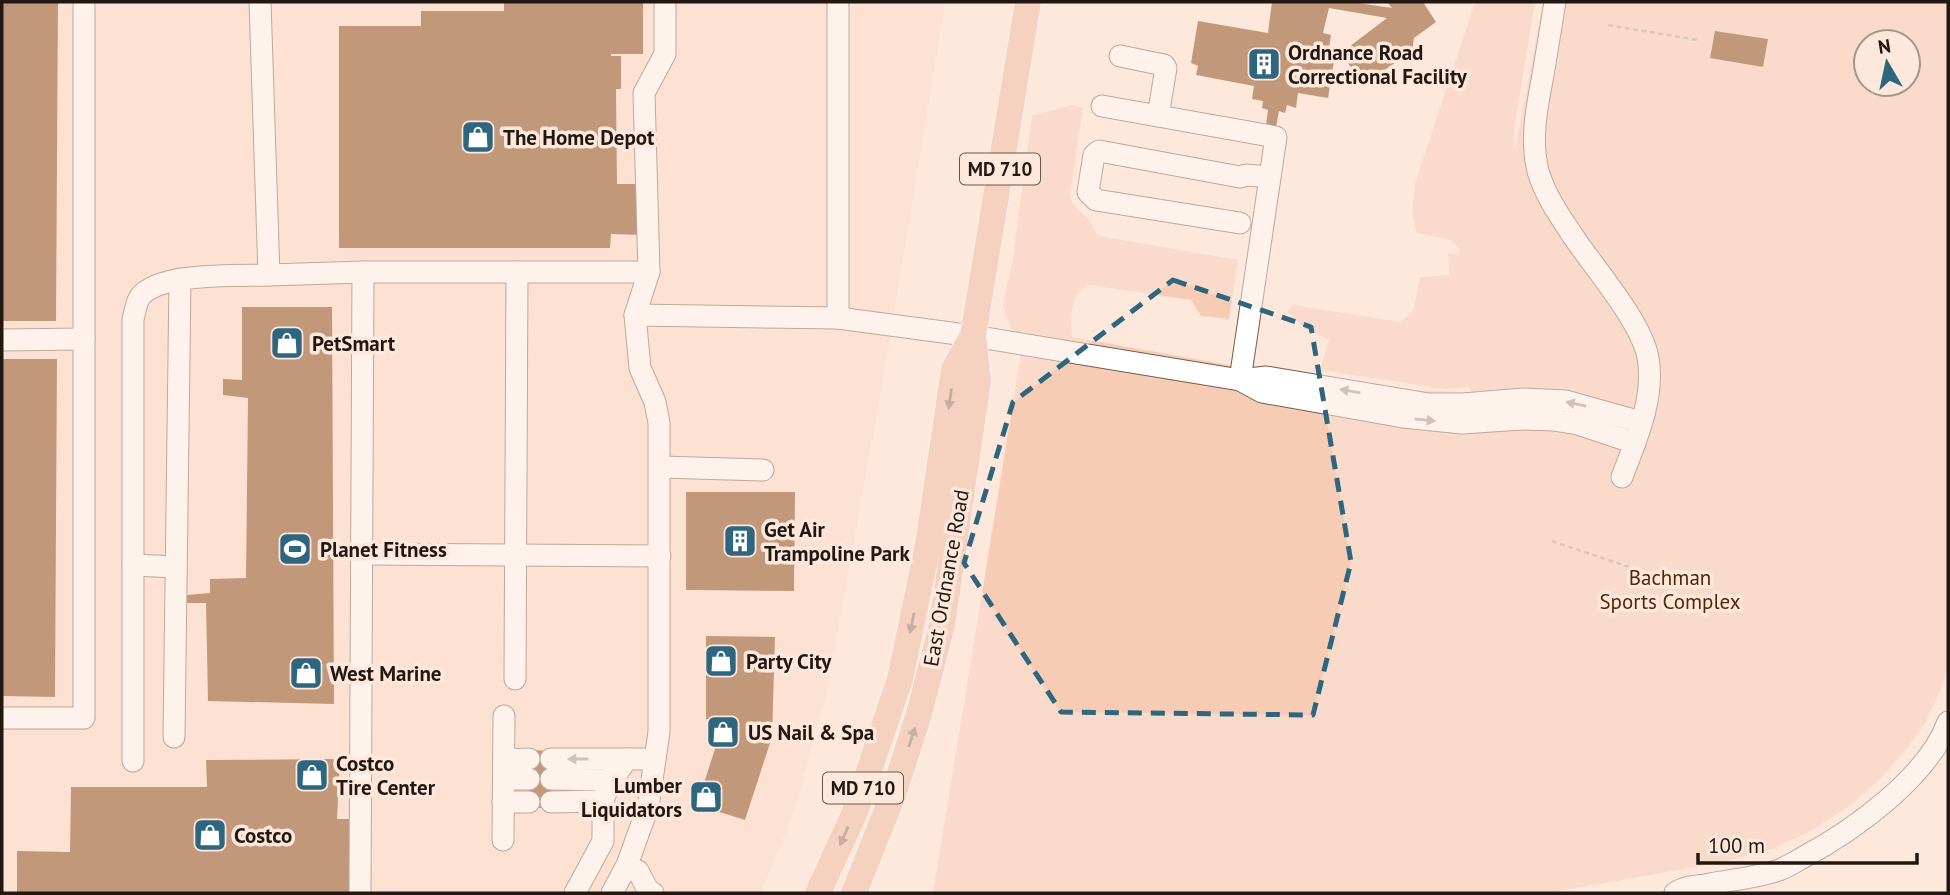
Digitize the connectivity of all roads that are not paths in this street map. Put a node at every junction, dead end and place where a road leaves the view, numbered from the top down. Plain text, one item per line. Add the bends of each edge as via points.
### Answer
1 (84, 2) edge
2 (260, 2) edge
3 (665, 2) edge
4 (838, 2) edge
5 (1028, 2) edge
6 (1555, 2) edge
7 (1120, 56) dead end
8 (1102, 106) dead end
9 (1158, 116) junction
10 (1269, 182) junction
11 (1262, 228) junction
12 (649, 271) junction
13 (363, 272) junction
14 (517, 272) junction
15 (269, 275) junction
16 (180, 279) junction
17 (635, 315) junction
18 (838, 318) junction
19 (973, 336) junction
20 (84, 339) junction
21 (2, 340) edge
22 (1240, 380) junction
23 (1642, 422) junction
24 (1635, 443) junction
25 (660, 467) junction
26 (763, 470) dead end
27 (1622, 477) dead end
28 (362, 554) junction
29 (516, 555) junction
30 (660, 556) junction
31 (133, 565) junction
32 (176, 567) junction
33 (515, 679) dead end
34 (504, 716) dead end
35 (2, 718) edge
36 (1948, 722) edge
37 (174, 737) dead end
38 (627, 759) junction
39 (655, 759) junction
40 (133, 761) dead end
41 (504, 769) junction
42 (529, 769) dead end
43 (614, 777) junction
44 (603, 801) junction
45 (503, 802) junction
46 (529, 802) dead end
47 (551, 802) dead end
48 (503, 840) dead end
49 (638, 871) dead end
50 (360, 893) edge
51 (575, 893) edge
52 (612, 893) edge
53 (653, 893) edge
54 (818, 893) edge
55 (854, 893) edge
56 (1675, 893) edge

1 - 20 lane
2 - 15 lane
3 - 12 lane via 665,54 644,93
4 - 18 lane
5 - 19 main road, East Ordnance Road / MD 710
6 - 23 lane via 1536,114 1538,169 1555,210 1641,337 1649,372
7 - 9 lane via 1166,68
8 - 9 lane
9 - 10 lane via 1276,137
10 - 11 lane
10 - 11 lane via 1247,183 1240,177 1099,151 1094,155 1088,192 1096,200 1240,223 1241,229
11 - 22 lane
12 - 14 lane
12 - 17 lane
13 - 14 lane
13 - 15 lane
13 - 28 lane
14 - 29 lane
15 - 16 lane
16 - 31 lane via 157,285 140,297 133,318
16 - 32 lane
17 - 18 lane
17 - 25 lane via 640,368 659,423
18 - 19 lane
19 - 22 lane
19 -> 54 main road, East Ordnance Road / MD 710 via 954,369 928,545 900,679 855,812
55 -> 19 main road, East Ordnance Road / MD 710 via 897,783 942,625 978,381
20 - 21 lane
20 - 35 lane via 85,718
23 -> 22 lane via 1552,400 1429,404 1266,377
22 -> 24 lane via 1262,392 1403,417 1462,423 1553,420
23 - 24 lane
24 - 27 lane
25 - 26 lane
25 - 30 lane
28 - 29 lane
28 - 50 lane
29 - 30 lane
29 - 33 lane
30 - 39 lane
31 - 32 lane
31 - 40 lane
32 - 37 lane
34 - 41 lane
36 - 56 lane via 1921,766 1894,794 1822,848 1779,870
38 - 39 lane
38 - 43 lane
38 -> 43 lane via 551,769 605,780
39 - 52 lane via 648,807
41 - 42 lane
41 - 45 lane
43 - 44 lane
44 - 47 lane
44 - 51 lane via 603,841
45 - 46 lane
45 - 48 lane
49 - 53 lane

